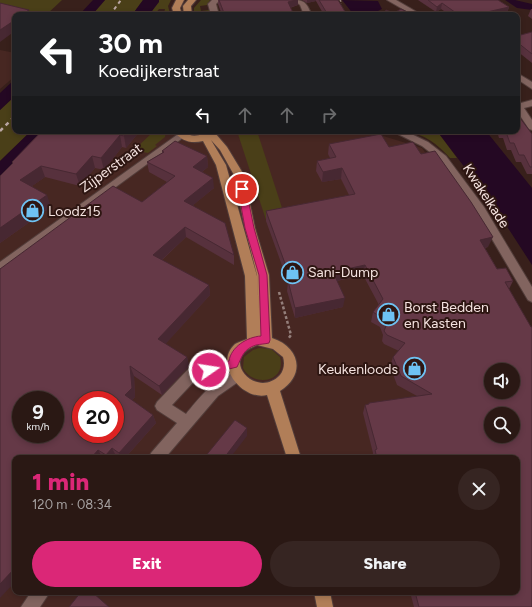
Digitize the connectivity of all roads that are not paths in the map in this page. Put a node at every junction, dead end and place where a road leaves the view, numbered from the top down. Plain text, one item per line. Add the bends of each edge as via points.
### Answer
1 (180, 0) edge
2 (192, 0) edge
3 (216, 0) edge
4 (298, 0) edge
5 (391, 0) edge
6 (404, 0) edge
7 (177, 12) edge
8 (188, 12) edge
9 (214, 12) edge
10 (307, 12) edge
11 (413, 12) edge
12 (418, 12) edge
13 (520, 77) edge
14 (532, 86) edge
15 (532, 102) edge
16 (520, 105) edge
17 (520, 108) edge
18 (532, 127) edge
19 (179, 134) edge
20 (182, 134) edge
21 (403, 134) edge
22 (211, 135) edge
23 (0, 268) edge
24 (532, 298) edge
25 (260, 341) junction
26 (235, 370) junction
27 (272, 388) junction
28 (187, 422) junction
29 (159, 455) edge
30 (293, 455) edge
31 (39, 595) edge
32 (322, 595) edge
33 (29, 607) edge
34 (324, 607) edge

1 - 7 main road via 176,8
2 - 8 main road via 187,6
3 - 9 street via 212,4
4 - 10 street
5 - 11 street
6 - 12 street via 415,6
13 - 14 street
15 - 16 street
17 - 18 street
19 - 23 street, Zijperstraat
20 - 22 main road via 192,139
21 - 24 street, Kwakelkade via 424,144 443,158 480,210
22 - 25 main road via 251,276
25 - 26 main road via 245,345 237,352
25 - 27 main road via 282,347 288,353 290,369 287,376
26 - 27 main road via 241,382 251,387
26 - 28 street
26 - 28 street via 209,370 200,365 162,406
27 - 30 main road
28 - 29 street
31 - 33 street
32 - 34 main road

